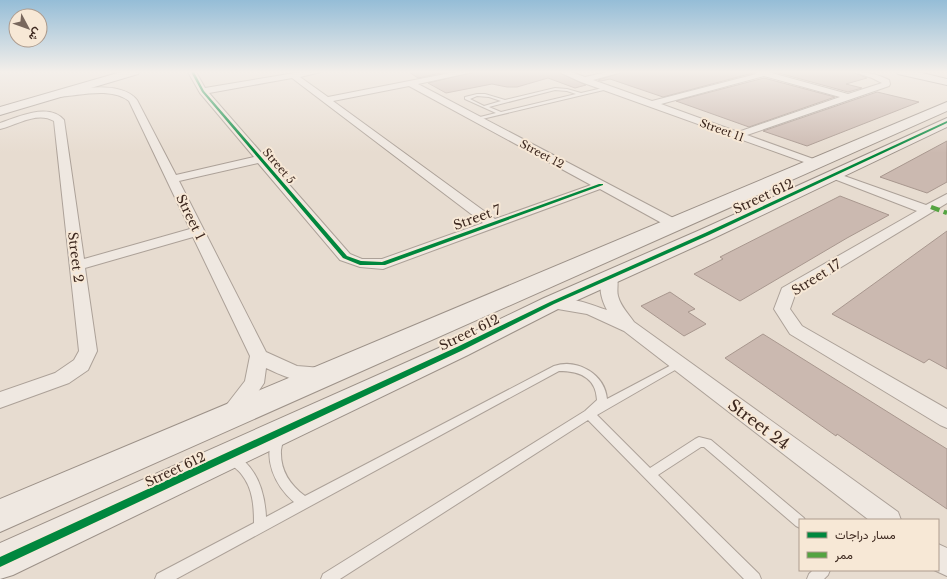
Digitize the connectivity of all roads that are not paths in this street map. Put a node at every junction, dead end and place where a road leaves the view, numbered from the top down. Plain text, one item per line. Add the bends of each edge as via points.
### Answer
1 (23, 99) edge
2 (42, 99) edge
3 (133, 99) edge
4 (209, 99) edge
5 (331, 99) edge
6 (439, 99) edge
7 (469, 99) edge
8 (497, 99) edge
9 (512, 99) edge
10 (560, 99) edge
11 (638, 99) edge
12 (669, 99) edge
13 (843, 99) edge
14 (326, 100) joint
15 (503, 101) junction
16 (652, 104) junction
17 (0, 105) edge
18 (947, 106) edge
19 (484, 107) junction
20 (0, 111) edge
21 (494, 111) junction
22 (500, 114) junction
23 (475, 118) junction
24 (942, 122) edge
25 (0, 126) edge
26 (738, 136) junction
27 (260, 158) junction
28 (824, 169) junction
29 (172, 179) junction
30 (601, 185) junction
31 (746, 193) junction
32 (947, 198) edge
33 (927, 210) junction
34 (492, 223) junction
35 (674, 224) junction
36 (198, 231) junction
37 (707, 234) junction
38 (360, 264) joint
39 (77, 266) junction
40 (610, 277) junction
41 (540, 282) junction
42 (552, 303) junction
43 (630, 327) junction
44 (459, 349) junction
45 (259, 356) junction
46 (679, 364) junction
47 (325, 375) junction
48 (0, 400) edge
49 (589, 414) junction
50 (224, 419) junction
51 (947, 419) edge
52 (279, 433) junction
53 (229, 456) junction
54 (649, 475) junction
55 (304, 503) junction
56 (0, 516) edge
57 (888, 519) edge
58 (799, 521) edge
59 (260, 527) junction
60 (6, 566) edge
61 (822, 571) edge
62 (162, 579) edge
63 (328, 579) edge
64 (754, 579) edge
65 (814, 579) edge

1 - 17 street
2 - 20 street
3 - 29 street, Street 1
4 - 27 street, Street 5
5 - 14 street
6 - 23 street, Street 12
7 - 19 lane
8 - 15 lane
9 - 15 lane
10 - 22 lane
11 - 16 street, Street 11
12 - 16 street
13 - 26 street
14 - 34 street, Street 7
15 - 19 lane
16 - 26 street, Street 11
18 - 28 street, Street 612
19 - 21 lane
21 - 22 lane
21 - 23 lane
22 - 23 lane
23 - 30 street, Street 12
24 - 28 street, Street 612
25 - 39 street, Street 2 via 47,114 58,120
26 - 28 street, Street 11
27 - 29 street
27 - 38 street, Street 5 via 345,257
28 - 31 street, Street 612
28 - 33 street, Street 11
28 - 37 street, Street 612
29 - 36 street, Street 1
30 - 34 street, Street 7
30 - 35 street, Street 12
31 - 35 street, Street 612
31 - 37 street via 756,194 761,199
32 - 33 street, Street 17
33 - 51 street, Street 17 via 788,292 782,309 796,330
34 - 38 street, Street 7 via 383,264
35 - 41 street, Street 612
36 - 39 street
36 - 45 street, Street 1
37 - 40 street, Street 612
39 - 48 street, Street 2 via 88,351 81,365 62,378
40 - 42 street, Street 612
40 - 43 street, Street 24 via 610,301
41 - 44 street via 511,304 452,336 444,343 446,347
41 - 47 street, Street 612
42 - 43 street, Street 24 via 579,306 605,314
42 - 44 street, Street 612
43 - 46 street, Street 24
44 - 52 street, Street 612
45 - 47 street via 294,373
45 - 50 street via 254,383
46 - 49 lane
46 - 57 street, Street 24
47 - 50 street, Street 612
49 - 54 lane
49 - 55 lane via 602,401 602,394 596,381 582,371 557,368
49 - 63 lane
50 - 56 street, Street 612
52 - 53 street, Street 612
52 - 55 lane via 275,446 277,472 283,484
53 - 59 lane via 244,468 255,483 261,511
53 - 60 street, Street 612
54 - 58 lane via 700,442 707,443
54 - 64 lane
55 - 59 lane
59 - 62 lane
61 - 65 lane

